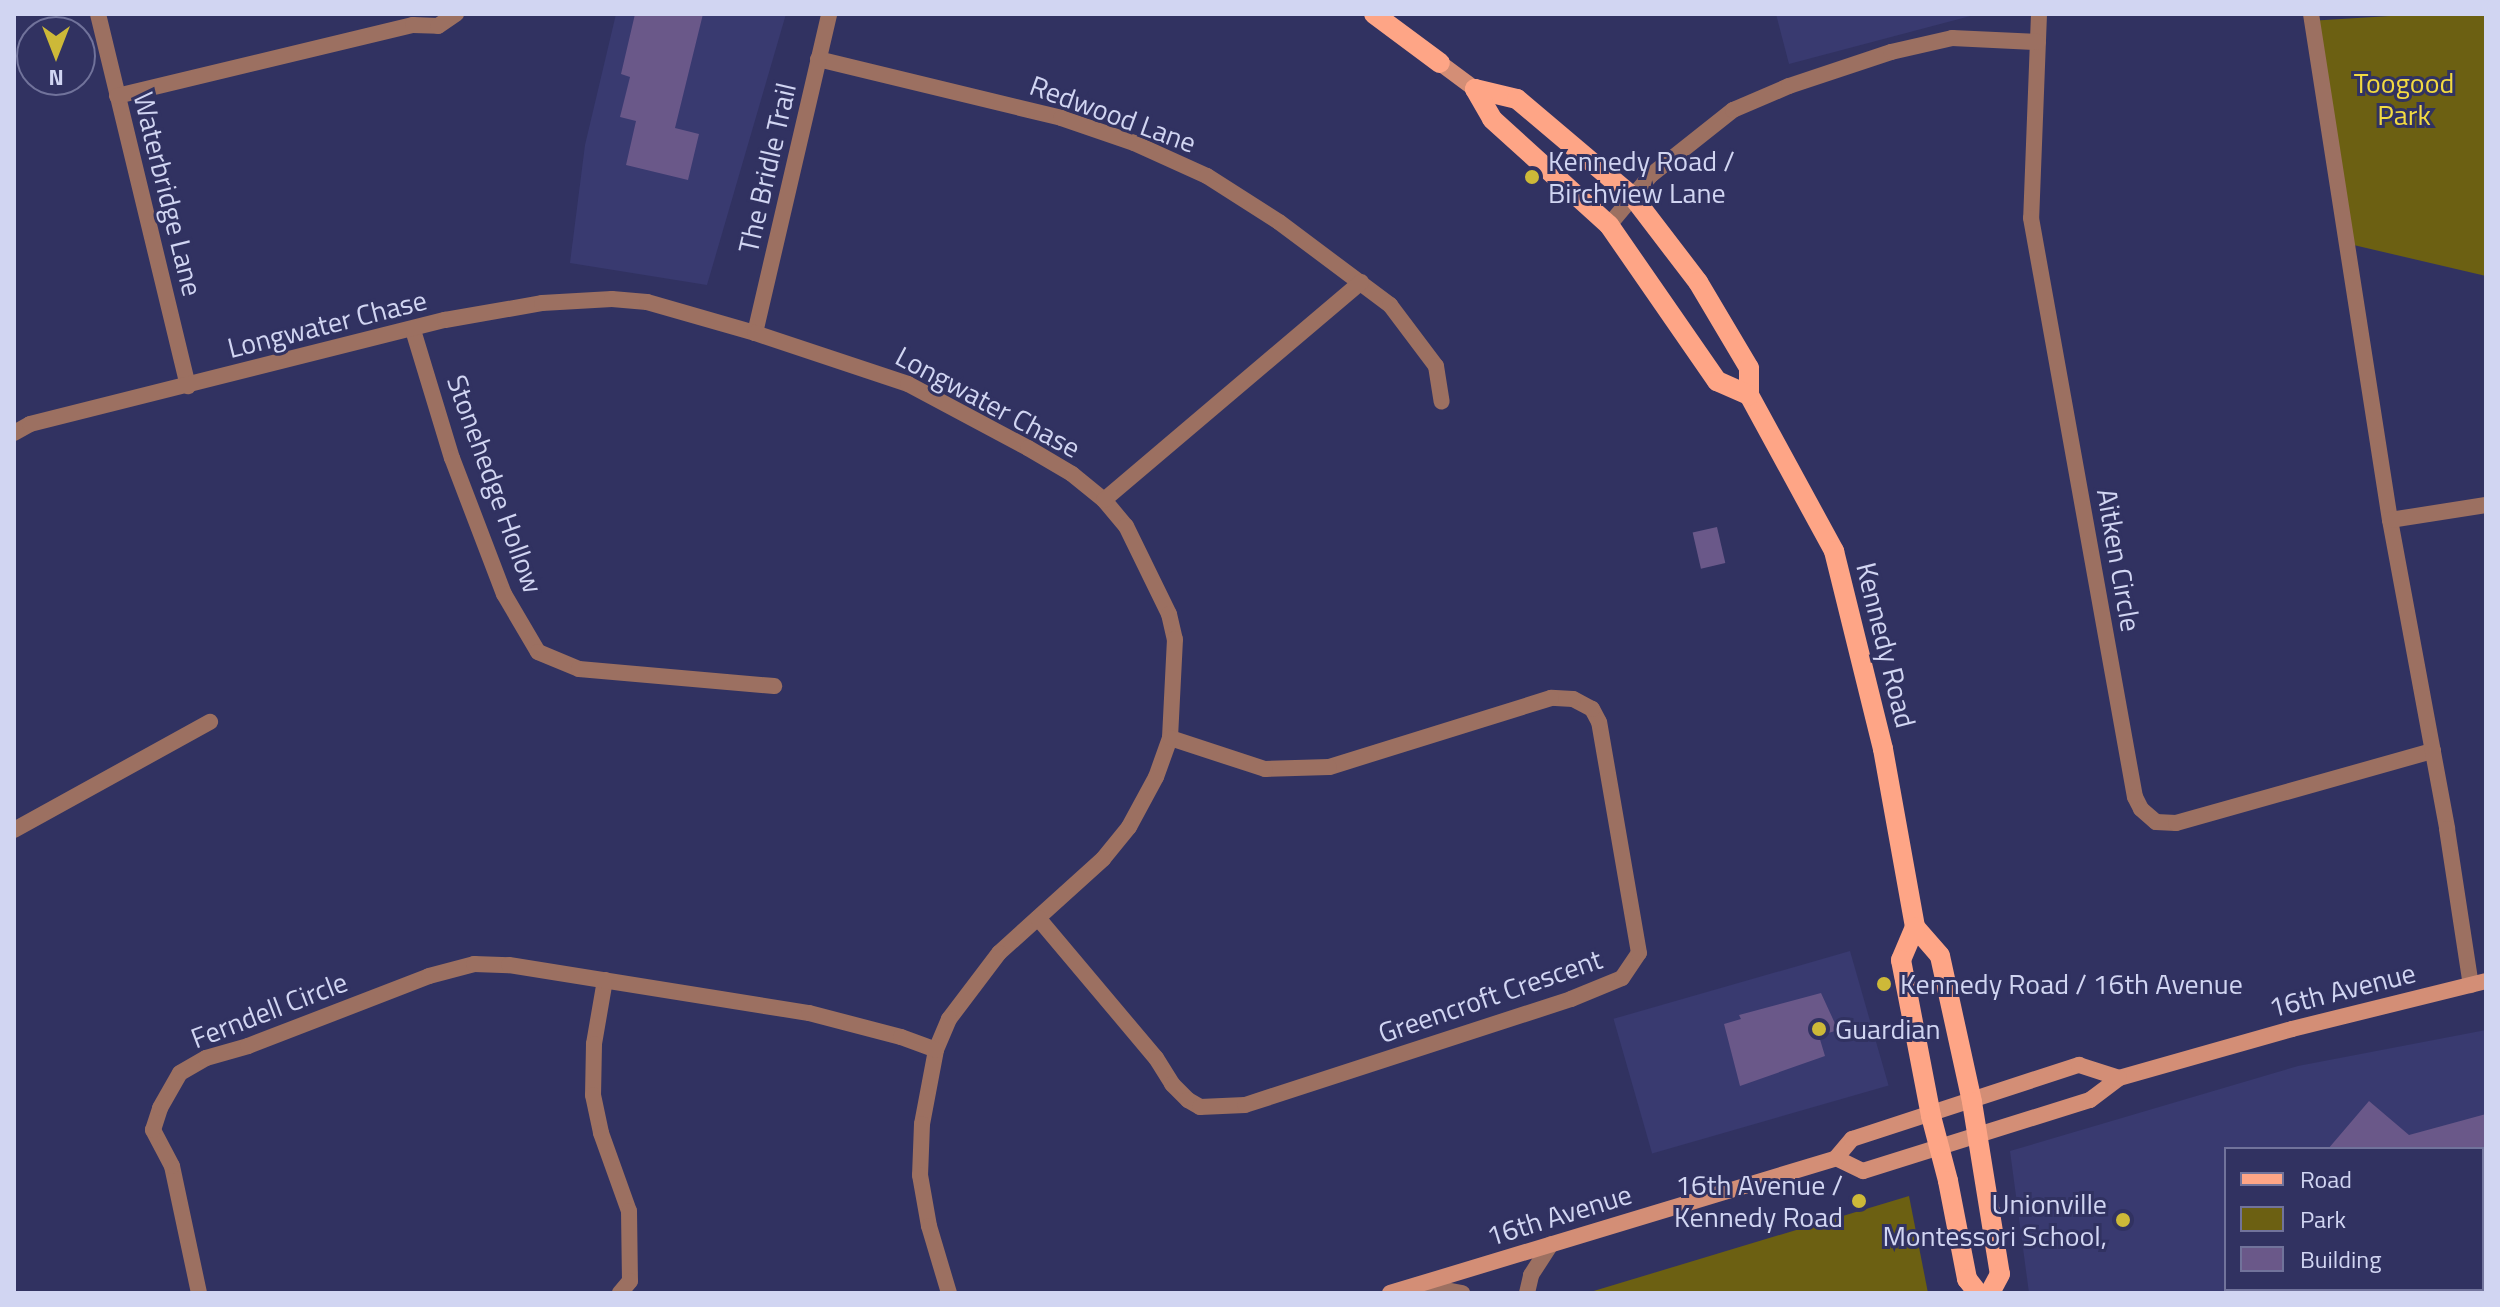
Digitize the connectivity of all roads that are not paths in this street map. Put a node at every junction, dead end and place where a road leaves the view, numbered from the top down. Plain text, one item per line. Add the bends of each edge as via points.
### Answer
1 (98, 14) edge
2 (456, 14) edge
3 (829, 14) edge
4 (1374, 14) edge
5 (2039, 14) edge
6 (2311, 14) edge
7 (2038, 42) junction
8 (818, 59) junction
9 (1440, 63) joint
10 (1475, 89) junction
11 (117, 96) junction
12 (1633, 197) junction
13 (1609, 225) junction
14 (1361, 282) junction
15 (413, 330) junction
16 (755, 333) junction
17 (188, 386) junction
18 (1749, 395) junction
19 (1442, 402) dead end
20 (14, 433) edge
21 (1104, 500) junction
22 (2486, 505) edge
23 (2390, 520) junction
24 (774, 686) dead end
25 (210, 722) dead end
26 (1170, 738) junction
27 (2433, 751) junction
28 (14, 830) edge
29 (1038, 918) junction
30 (1915, 927) junction
31 (605, 980) junction
32 (2478, 983) edge
33 (936, 1050) junction
34 (2119, 1078) junction
35 (1972, 1102) junction
36 (1931, 1116) junction
37 (1977, 1136) junction
38 (1939, 1148) junction
39 (1836, 1158) junction
40 (1551, 1244) junction
41 (1417, 1285) junction
42 (199, 1293) edge
43 (620, 1293) edge
44 (949, 1293) edge
45 (1390, 1293) edge
46 (1462, 1293) edge
47 (1527, 1293) edge
48 (1978, 1293) edge
49 (1990, 1293) edge

1 - 11 street, Waterbridge Lane
2 - 11 street via 438,26 413,25
3 - 8 street, The Bridle Trail
4 - 9 main road, Kennedy Road
5 - 7 street, Aitken Circle
6 - 23 street
7 - 12 street via 1952,38 1789,86 1733,110 1651,175
7 - 27 street, Aitken Circle via 2031,218 2141,809 2156,822 2176,823
8 - 14 street, Redwood Lane via 971,94 1134,143 1207,176
8 - 16 street, The Bridle Trail
9 - 10 main road, Kennedy Road
10 - 12 main road, Kennedy Road via 1517,99
10 - 13 main road, Kennedy Road via 1492,119
11 - 17 street, Waterbridge Lane
12 - 13 street
12 - 18 main road, Kennedy Road via 1698,282 1749,368
13 - 18 main road, Kennedy Road via 1717,381
14 - 19 street, Redwood Lane via 1415,334 1436,366
14 - 21 street
15 - 16 street, Longwater Chase via 542,303 606,298 647,302
15 - 17 street, Longwater Chase
15 - 24 street, Stonehedge Hollow via 452,458 504,594 538,652 579,669
16 - 21 street, Longwater Chase via 908,384 1072,474
17 - 20 street, Longwater Chase via 30,424
18 - 30 main road, Kennedy Road via 1834,551 1883,749
21 - 26 street, Longwater Chase via 1126,526 1169,614 1175,639
22 - 23 street
23 - 27 street
25 - 28 street
26 - 29 street, Longwater Chase via 1129,827 1103,859
26 - 29 street, Greencroft Crescent via 1265,769 1329,767 1551,698 1573,699 1592,709 1599,722 1639,953 1622,978 1571,999 1245,1105 1200,1107 1172,1084
27 - 32 street
29 - 33 street, Longwater Chase via 999,953 949,1019
30 - 35 main road, Kennedy Road via 1940,956
30 - 36 main road, Kennedy Road via 1901,960
31 - 33 street, Ferndell Circle via 809,1013
31 - 42 street, Ferndell Circle via 474,964 206,1058 180,1073 153,1130 172,1166
31 - 43 street via 594,1044 593,1095 629,1211 630,1281
32 - 34 main road, 16th Avenue
33 - 44 street, Longwater Chase via 922,1124 920,1175
34 - 35 main road, 16th Avenue via 2079,1065
34 - 37 main road, 16th Avenue via 2090,1100
35 - 36 main road, 16th Avenue
35 - 37 main road, Kennedy Road
36 - 38 main road, Kennedy Road
36 - 39 main road, 16th Avenue via 1852,1139
37 - 38 main road, 16th Avenue
37 - 49 main road, Kennedy Road via 2000,1274
38 - 39 main road, 16th Avenue via 1861,1172
38 - 48 main road, Kennedy Road via 1967,1279
39 - 40 main road, 16th Avenue
40 - 41 main road, 16th Avenue
40 - 47 street via 1531,1275
41 - 45 main road, 16th Avenue
41 - 46 street

